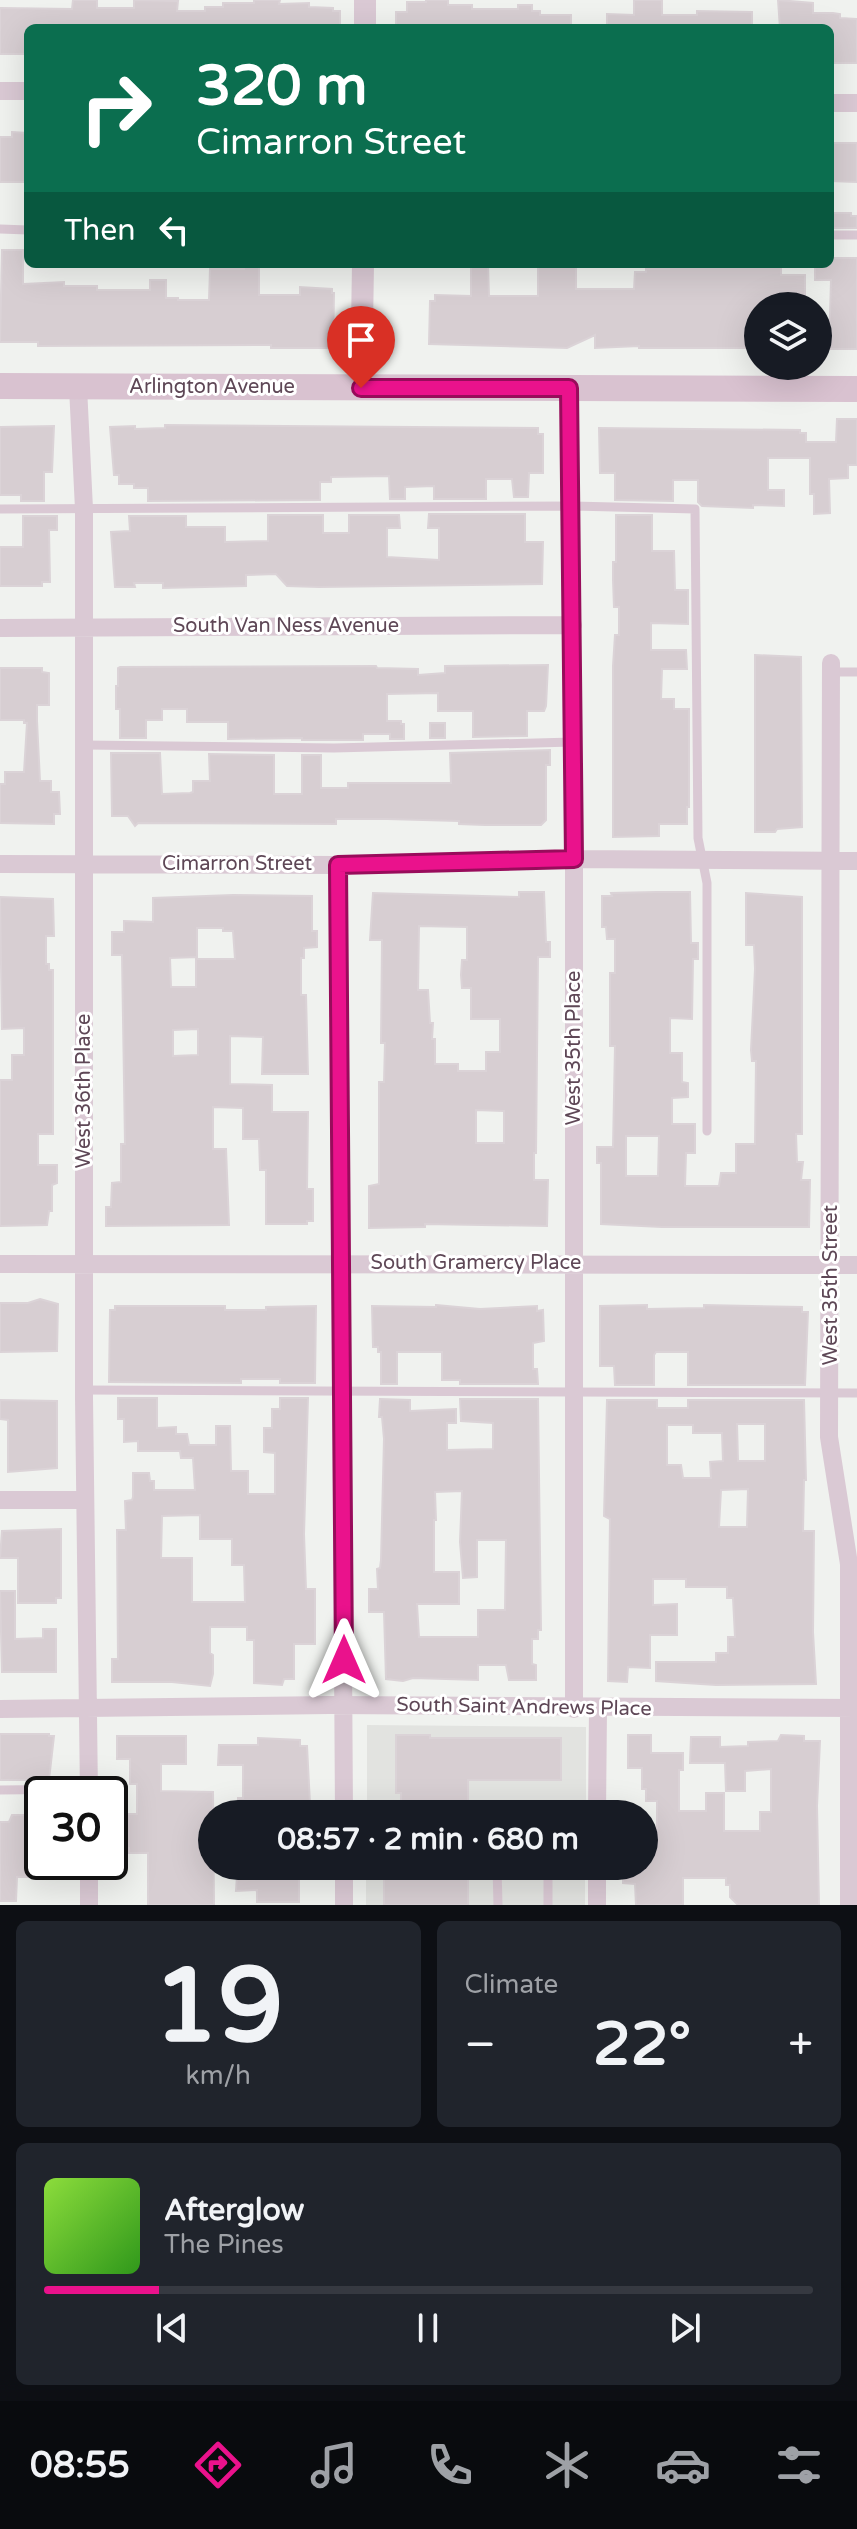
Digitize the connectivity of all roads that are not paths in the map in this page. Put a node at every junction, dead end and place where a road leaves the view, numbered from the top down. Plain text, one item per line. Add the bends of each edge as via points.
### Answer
1 (365, 0) edge
2 (365, 24) edge
3 (0, 91) edge
4 (24, 91) edge
5 (834, 103) edge
6 (857, 103) edge
7 (0, 229) edge
8 (24, 230) edge
9 (834, 235) edge
10 (857, 235) edge
11 (363, 268) edge
12 (0, 386) edge
13 (78, 387) junction
14 (361, 388) junction
15 (569, 388) junction
16 (857, 389) edge
17 (573, 506) junction
18 (0, 509) edge
19 (84, 509) junction
20 (573, 625) junction
21 (84, 627) junction
22 (0, 628) edge
23 (831, 667) joint
24 (857, 672) edge
25 (574, 742) junction
26 (85, 745) junction
27 (574, 859) junction
28 (703, 860) junction
29 (830, 860) junction
30 (857, 861) edge
31 (84, 863) junction
32 (0, 864) edge
33 (338, 865) junction
34 (707, 1131) dead end
35 (342, 1263) junction
36 (0, 1264) edge
37 (574, 1264) junction
38 (84, 1265) junction
39 (831, 1265) junction
40 (857, 1265) edge
41 (343, 1389) junction
42 (84, 1390) junction
43 (574, 1391) junction
44 (830, 1393) junction
45 (857, 1393) edge
46 (0, 1500) edge
47 (85, 1500) junction
48 (345, 1705) junction
49 (89, 1707) junction
50 (853, 1708) edge
51 (0, 1709) edge
52 (574, 1709) junction
53 (598, 1709) junction
54 (89, 1776) edge
55 (0, 1790) edge
56 (24, 1790) edge
57 (344, 1800) edge
58 (597, 1800) edge
59 (89, 1880) edge
60 (344, 1880) edge
61 (497, 1880) edge
62 (548, 1880) edge
63 (597, 1880) edge
64 (89, 1905) edge
65 (344, 1905) edge
66 (498, 1905) edge
67 (548, 1905) edge
68 (597, 1905) edge
69 (849, 1905) edge

1 - 2 street
3 - 4 street
5 - 6 street
7 - 8 lane
9 - 10 lane
11 - 14 street
12 - 13 main road, Arlington Avenue
13 - 14 main road, Arlington Avenue
13 - 19 street, West 36th Place
14 - 15 main road, Arlington Avenue
15 - 16 main road, Arlington Avenue
15 - 17 street, West 35th Place
17 - 19 lane
17 - 20 street, West 35th Place
17 - 28 lane via 695,509 698,838
18 - 19 lane
19 - 21 street, West 36th Place
20 - 21 street, South Van Ness Avenue
20 - 25 street, West 35th Place
21 - 22 street, South Van Ness Avenue
21 - 26 street, West 36th Place
23 - 24 lane
23 - 29 street, West 35th Street
25 - 26 lane via 334,748
25 - 27 street, West 35th Place
26 - 31 street, West 36th Place
27 - 28 street, Cimarron Street
27 - 33 street, Cimarron Street
27 - 37 street, West 35th Place
28 - 29 street, Cimarron Street
28 - 34 lane
29 - 30 street, Cimarron Street
29 - 39 street, West 35th Street
31 - 32 street, Cimarron Street
31 - 33 street, Cimarron Street
31 - 38 street, West 36th Place
33 - 35 street
35 - 37 street, South Gramercy Place
35 - 38 street, South Gramercy Place
35 - 41 street
36 - 38 street, South Gramercy Place
37 - 39 street, South Gramercy Place
37 - 43 street, West 35th Place
38 - 42 street, West 36th Place
39 - 40 street, South Gramercy Place
39 - 44 street, West 35th Street
41 - 42 lane
41 - 43 lane
41 - 48 street
42 - 47 street, West 36th Place
43 - 44 lane
43 - 52 street, West 35th Place
44 - 45 lane
44 - 50 street, West 35th Street via 831,1462 849,1564
46 - 47 street
47 - 49 street, West 36th Place
48 - 49 street, South Saint Andrews Place
48 - 52 street, South Saint Andrews Place
48 - 57 street
49 - 51 street, South Saint Andrews Place
49 - 54 street, West 36th Place
50 - 53 street, South Saint Andrews Place
50 - 69 street, West 35th Street
52 - 53 street, South Saint Andrews Place
53 - 58 street
55 - 56 lane
59 - 64 street
60 - 65 street
61 - 66 lane
62 - 67 lane
63 - 68 street

